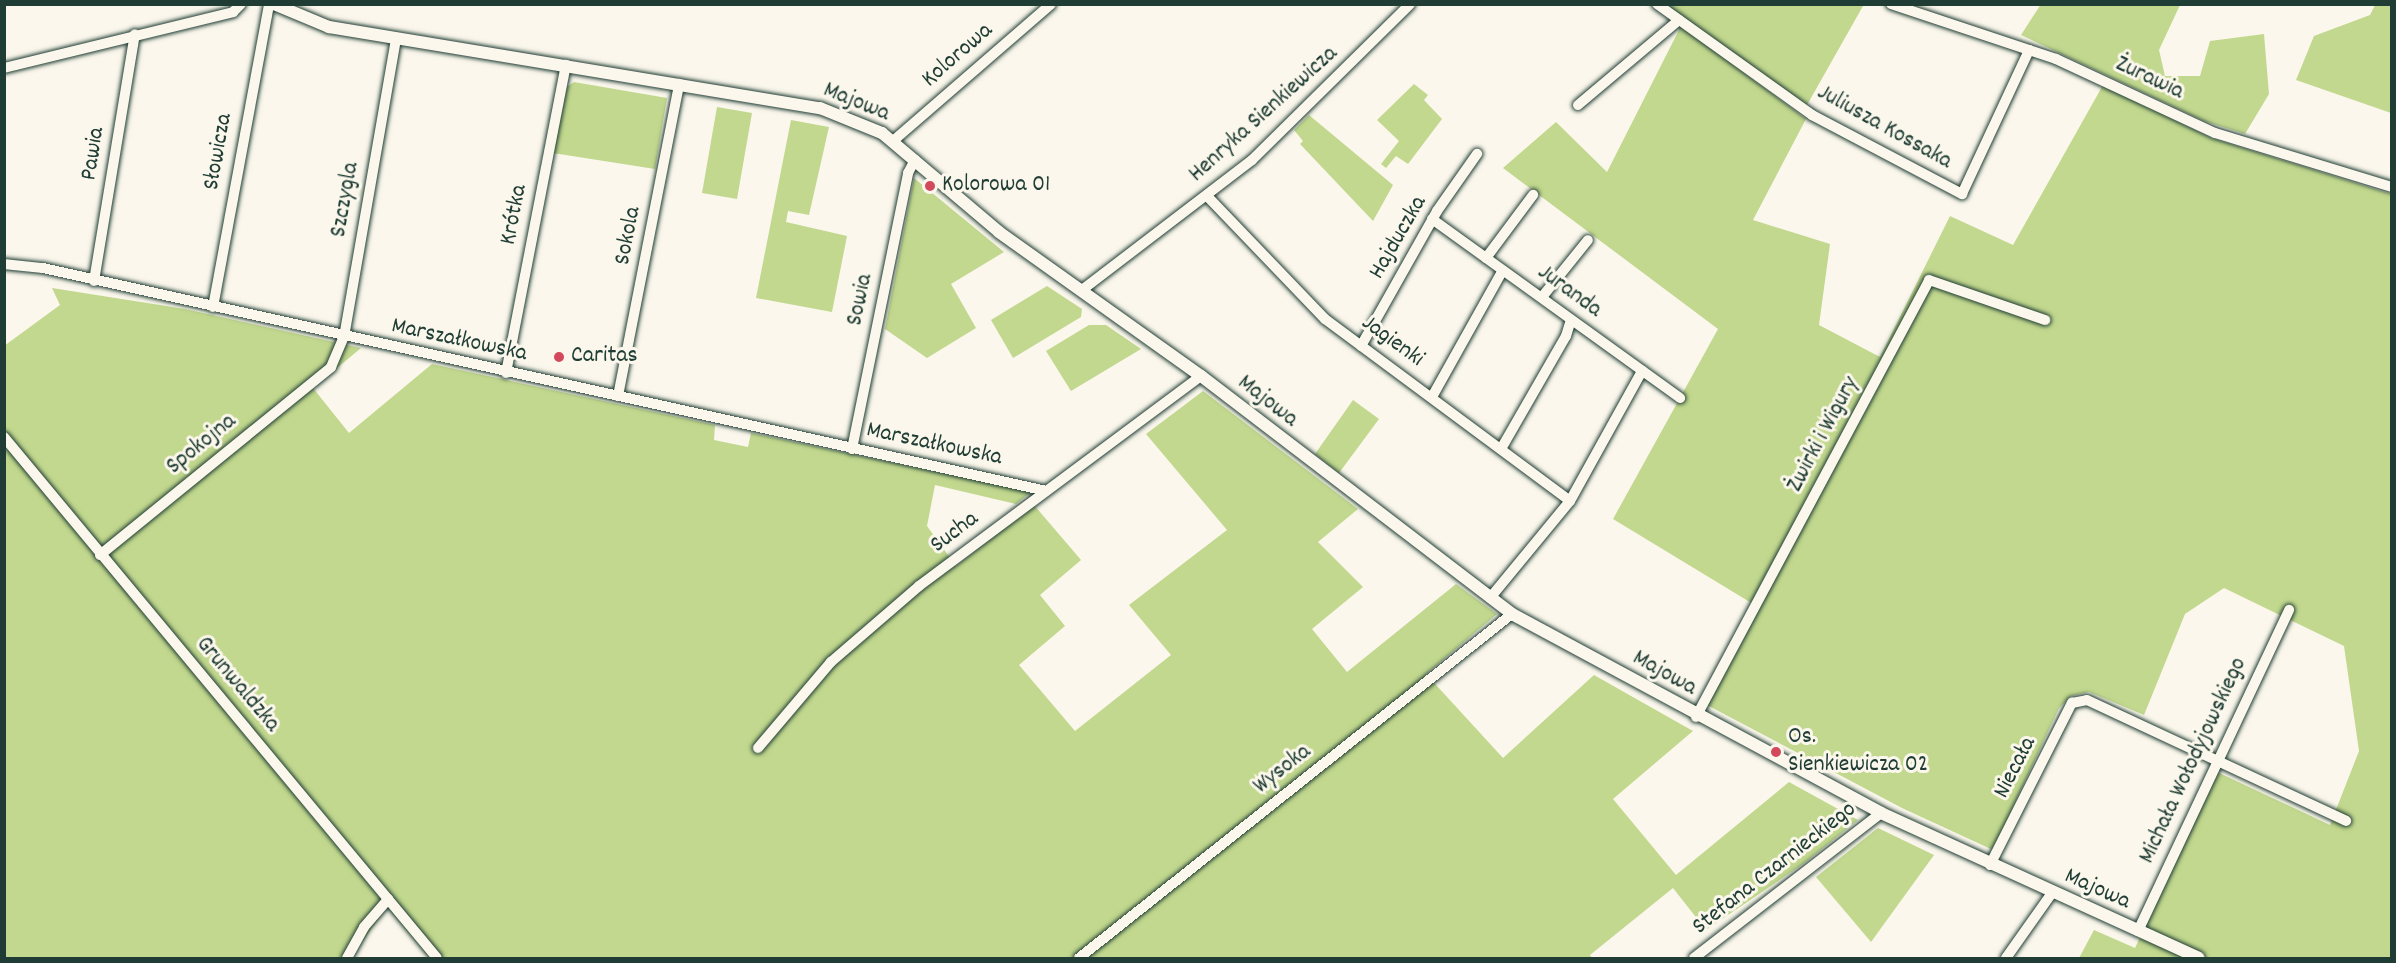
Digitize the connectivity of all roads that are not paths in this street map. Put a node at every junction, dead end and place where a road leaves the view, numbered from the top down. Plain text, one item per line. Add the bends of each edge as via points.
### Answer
1 (241, 4) edge
2 (304, 4) edge
3 (1410, 4) edge
4 (1657, 4) edge
5 (1892, 4) edge
6 (276, 5) edge
7 (1047, 5) edge
8 (298, 18) junction
9 (1679, 20) junction
10 (135, 34) junction
11 (396, 38) junction
12 (2030, 50) junction
13 (566, 65) junction
14 (4, 68) edge
15 (679, 84) junction
16 (1578, 105) dead end
17 (893, 141) junction
18 (1477, 154) dead end
19 (915, 160) junction
20 (2391, 187) edge
21 (1533, 195) dead end
22 (1208, 197) junction
23 (1432, 219) junction
24 (1588, 240) dead end
25 (1486, 258) junction
26 (4, 264) edge
27 (1503, 270) junction
28 (94, 281) junction
29 (1082, 290) junction
30 (1542, 297) junction
31 (213, 307) junction
32 (1571, 320) junction
33 (2045, 320) dead end
34 (344, 337) junction
35 (1361, 346) junction
36 (331, 367) joint
37 (1642, 371) junction
38 (506, 373) junction
39 (1201, 376) junction
40 (618, 396) junction
41 (1432, 397) junction
42 (1680, 398) dead end
43 (4, 437) edge
44 (852, 449) junction
45 (1501, 449) junction
46 (1046, 491) junction
47 (1570, 501) junction
48 (100, 555) junction
49 (1490, 598) junction
50 (2289, 610) dead end
51 (1512, 614) junction
52 (1696, 717) junction
53 (758, 748) dead end
54 (2216, 760) junction
55 (1881, 813) junction
56 (2346, 821) dead end
57 (1990, 865) junction
58 (2052, 893) junction
59 (388, 899) junction
60 (2138, 931) junction
61 (347, 958) edge
62 (438, 958) edge
63 (1079, 958) edge
64 (1694, 958) edge
65 (2006, 958) edge
66 (2199, 958) edge

1 - 10 street via 233,12
2 - 8 street
3 - 22 street, Henryka Sienkiewicza via 1260,153
4 - 9 street, Juliusza Kossaka
5 - 12 street, Żurawia
6 - 8 street, Majowa
6 - 31 street, Słowicza
7 - 17 street, Kolorowa
8 - 11 street, Majowa
9 - 12 street, Juliusza Kossaka via 1812,115 1962,194
9 - 16 street
10 - 14 street
10 - 28 street, Pawia
11 - 13 street, Majowa
11 - 34 street, Szczygla
12 - 20 street, Żurawia via 2216,133
13 - 15 street, Majowa
13 - 38 street, Krótka
15 - 17 street, Majowa via 820,108
15 - 40 street, Sokola
17 - 19 street, Majowa
18 - 23 street, Hajduczka
19 - 29 street, Majowa via 999,232
19 - 44 street, Sowia via 908,173
21 - 25 street
22 - 29 street, Henryka Sienkiewicza
22 - 35 street, Jagienki via 1325,320
23 - 25 street, Juranda
23 - 35 street, Hajduczka
24 - 30 street
25 - 27 street, Juranda
26 - 28 street, Marszałkowska via 44,268
27 - 30 street, Juranda
27 - 41 street
28 - 31 street, Marszałkowska
29 - 39 street, Majowa
30 - 32 street, Juranda
31 - 34 street, Marszałkowska
32 - 37 street, Juranda
32 - 45 street via 1566,336
33 - 52 street, Żwirki i Wigury via 1929,280
34 - 36 street, Szczygla
34 - 38 street, Marszałkowska
35 - 41 street, Jagienki
36 - 48 street, Spokojna
37 - 42 street, Juranda
37 - 47 street
38 - 40 street, Marszałkowska
39 - 46 street, Sucha
39 - 49 street, Majowa
40 - 44 street, Marszałkowska
41 - 45 street, Jagienki
43 - 48 street, Grunwaldzka
44 - 46 street, Marszałkowska
45 - 47 street, Jagienki
46 - 53 street, Sucha via 919,586 831,662
47 - 49 street
48 - 59 street, Grunwaldzka
49 - 51 street, Majowa
50 - 54 street, Michała Wołodyjowskiego
51 - 52 street, Majowa
51 - 63 street, Wysoka
52 - 55 street, Majowa
54 - 56 street
54 - 57 street, Niecała via 2087,700 2072,703
54 - 60 street, Michała Wołodyjowskiego
55 - 57 street, Majowa
55 - 64 street, Stefana Czarnieckiego
57 - 58 street, Majowa
58 - 60 street, Majowa
58 - 65 street
59 - 61 street via 364,927
59 - 62 street, Grunwaldzka
60 - 66 street, Majowa

